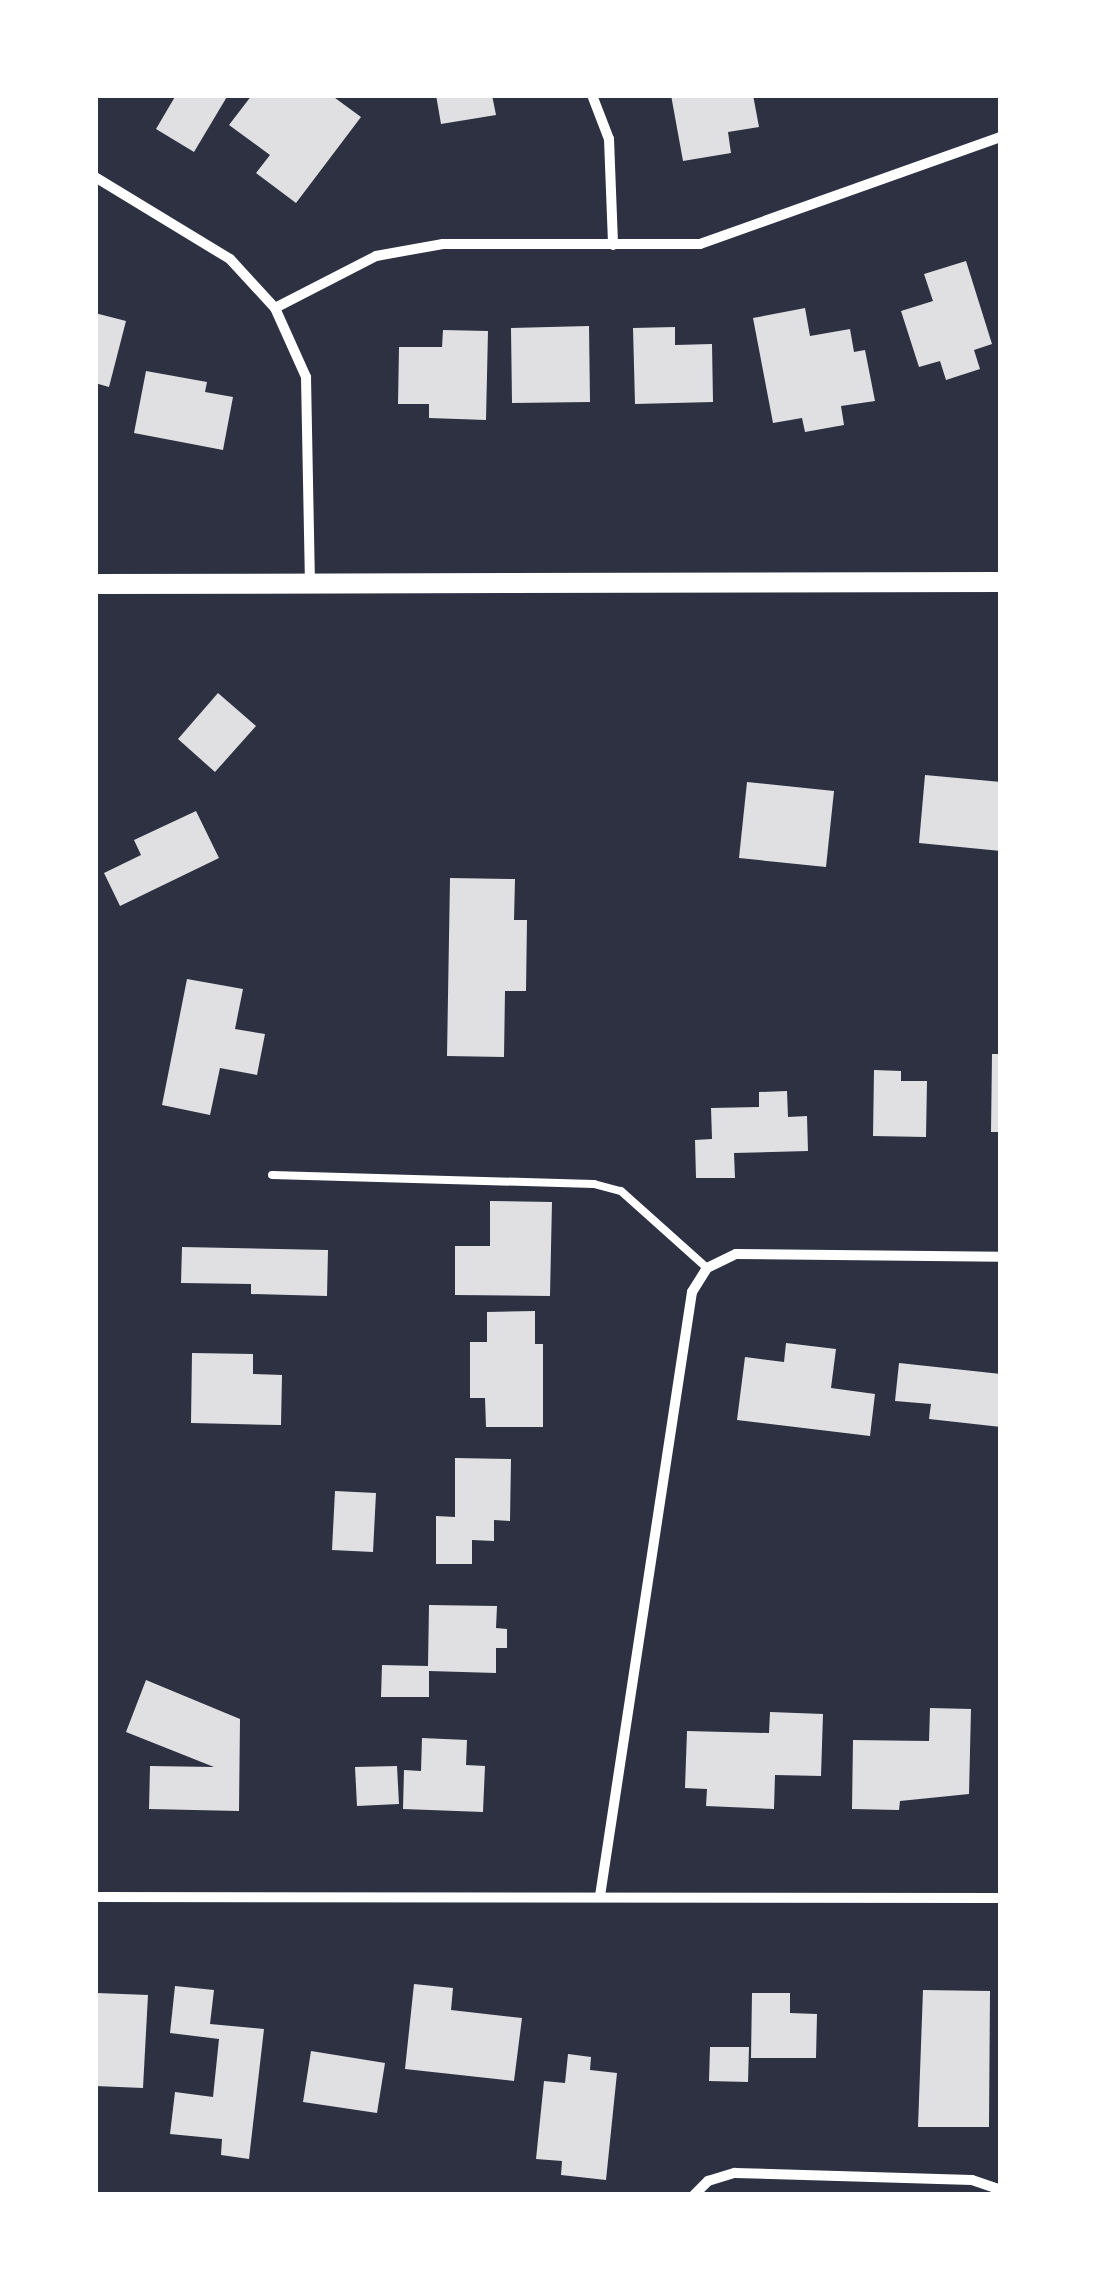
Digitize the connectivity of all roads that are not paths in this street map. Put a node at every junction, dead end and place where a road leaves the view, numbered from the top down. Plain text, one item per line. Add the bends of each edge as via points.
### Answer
1 (592, 95) edge
2 (1001, 137) edge
3 (95, 176) edge
4 (613, 245) junction
5 (275, 308) junction
6 (1001, 582) edge
7 (310, 583) junction
8 (95, 584) edge
9 (272, 1174) dead end
10 (1001, 1257) edge
11 (707, 1268) junction
12 (600, 1896) junction
13 (95, 1898) edge
14 (1001, 1898) edge
15 (1001, 2190) edge
16 (694, 2195) edge

1 - 4 street via 609,139
2 - 4 street via 757,230 700,244
3 - 5 street via 230,259
4 - 5 street via 443,244 376,256
5 - 7 street via 306,377
6 - 7 main road
7 - 8 main road
9 - 11 lane via 594,1184 621,1191
10 - 11 street via 736,1254
11 - 12 street via 692,1292
12 - 13 street via 530,1902
12 - 14 street
15 - 16 street via 972,2180 735,2174 708,2181

